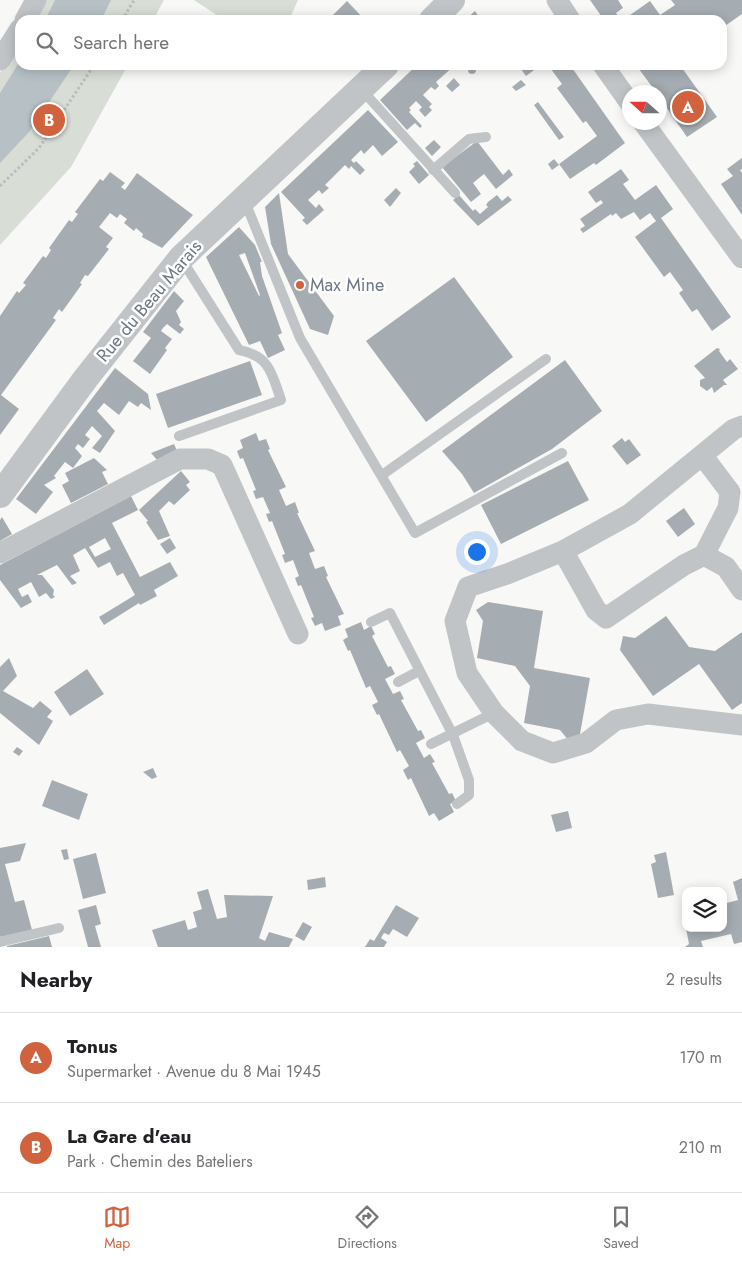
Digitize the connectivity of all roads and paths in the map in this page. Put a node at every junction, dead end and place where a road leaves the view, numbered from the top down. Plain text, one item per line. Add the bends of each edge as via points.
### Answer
1 (36, 0) edge
2 (134, 0) edge
3 (452, 0) edge
4 (556, 0) edge
5 (28, 15) edge
6 (125, 15) edge
7 (437, 15) edge
8 (566, 15) edge
9 (15, 37) edge
10 (0, 60) edge
11 (91, 70) edge
12 (381, 70) edge
13 (607, 70) edge
14 (360, 89) junction
15 (622, 92) edge
16 (649, 130) edge
17 (486, 137) dead end
18 (434, 170) junction
19 (0, 186) edge
20 (455, 193) dead end
21 (243, 198) junction
22 (181, 258) junction
23 (742, 258) edge
24 (546, 359) dead end
25 (742, 426) edge
26 (179, 436) dead end
27 (562, 453) dead end
28 (702, 455) junction
29 (382, 475) junction
30 (0, 495) edge
31 (563, 551) junction
32 (0, 553) edge
33 (704, 555) junction
34 (742, 590) edge
35 (371, 622) dead end
36 (298, 634) dead end
37 (419, 671) junction
38 (398, 682) dead end
39 (494, 713) junction
40 (742, 725) edge
41 (453, 735) junction
42 (431, 744) dead end
43 (456, 804) dead end
44 (58, 928) dead end
45 (0, 942) edge

1 - 5 street
2 - 6 path
3 - 7 street
4 - 8 street
9 - 10 street
11 - 19 path via 39,148
12 - 14 street, Rue du Beau Marais
13 - 15 street
14 - 18 lane
14 - 21 street, Rue du Beau Marais
16 - 23 street
17 - 18 lane via 469,139
18 - 20 lane
21 - 22 street, Rue du Beau Marais
21 - 29 lane via 300,338
22 - 26 lane via 240,350 255,353 270,367 281,400
22 - 30 street, Rue du Beau Marais via 86,378
24 - 29 lane
25 - 28 street
27 - 29 lane via 415,533
28 - 31 street via 630,514
28 - 33 street via 730,492 728,508
31 - 33 street via 596,610 606,618 684,564
31 - 39 street via 468,587 455,622 467,673
32 - 36 street via 180,459 208,459 222,465
33 - 34 street via 726,567
35 - 37 lane via 390,613
37 - 38 lane
37 - 41 lane
39 - 40 street via 522,741 553,753 586,743 616,720 648,714
39 - 41 lane
41 - 42 lane
41 - 43 lane via 469,780 468,795
44 - 45 lane

